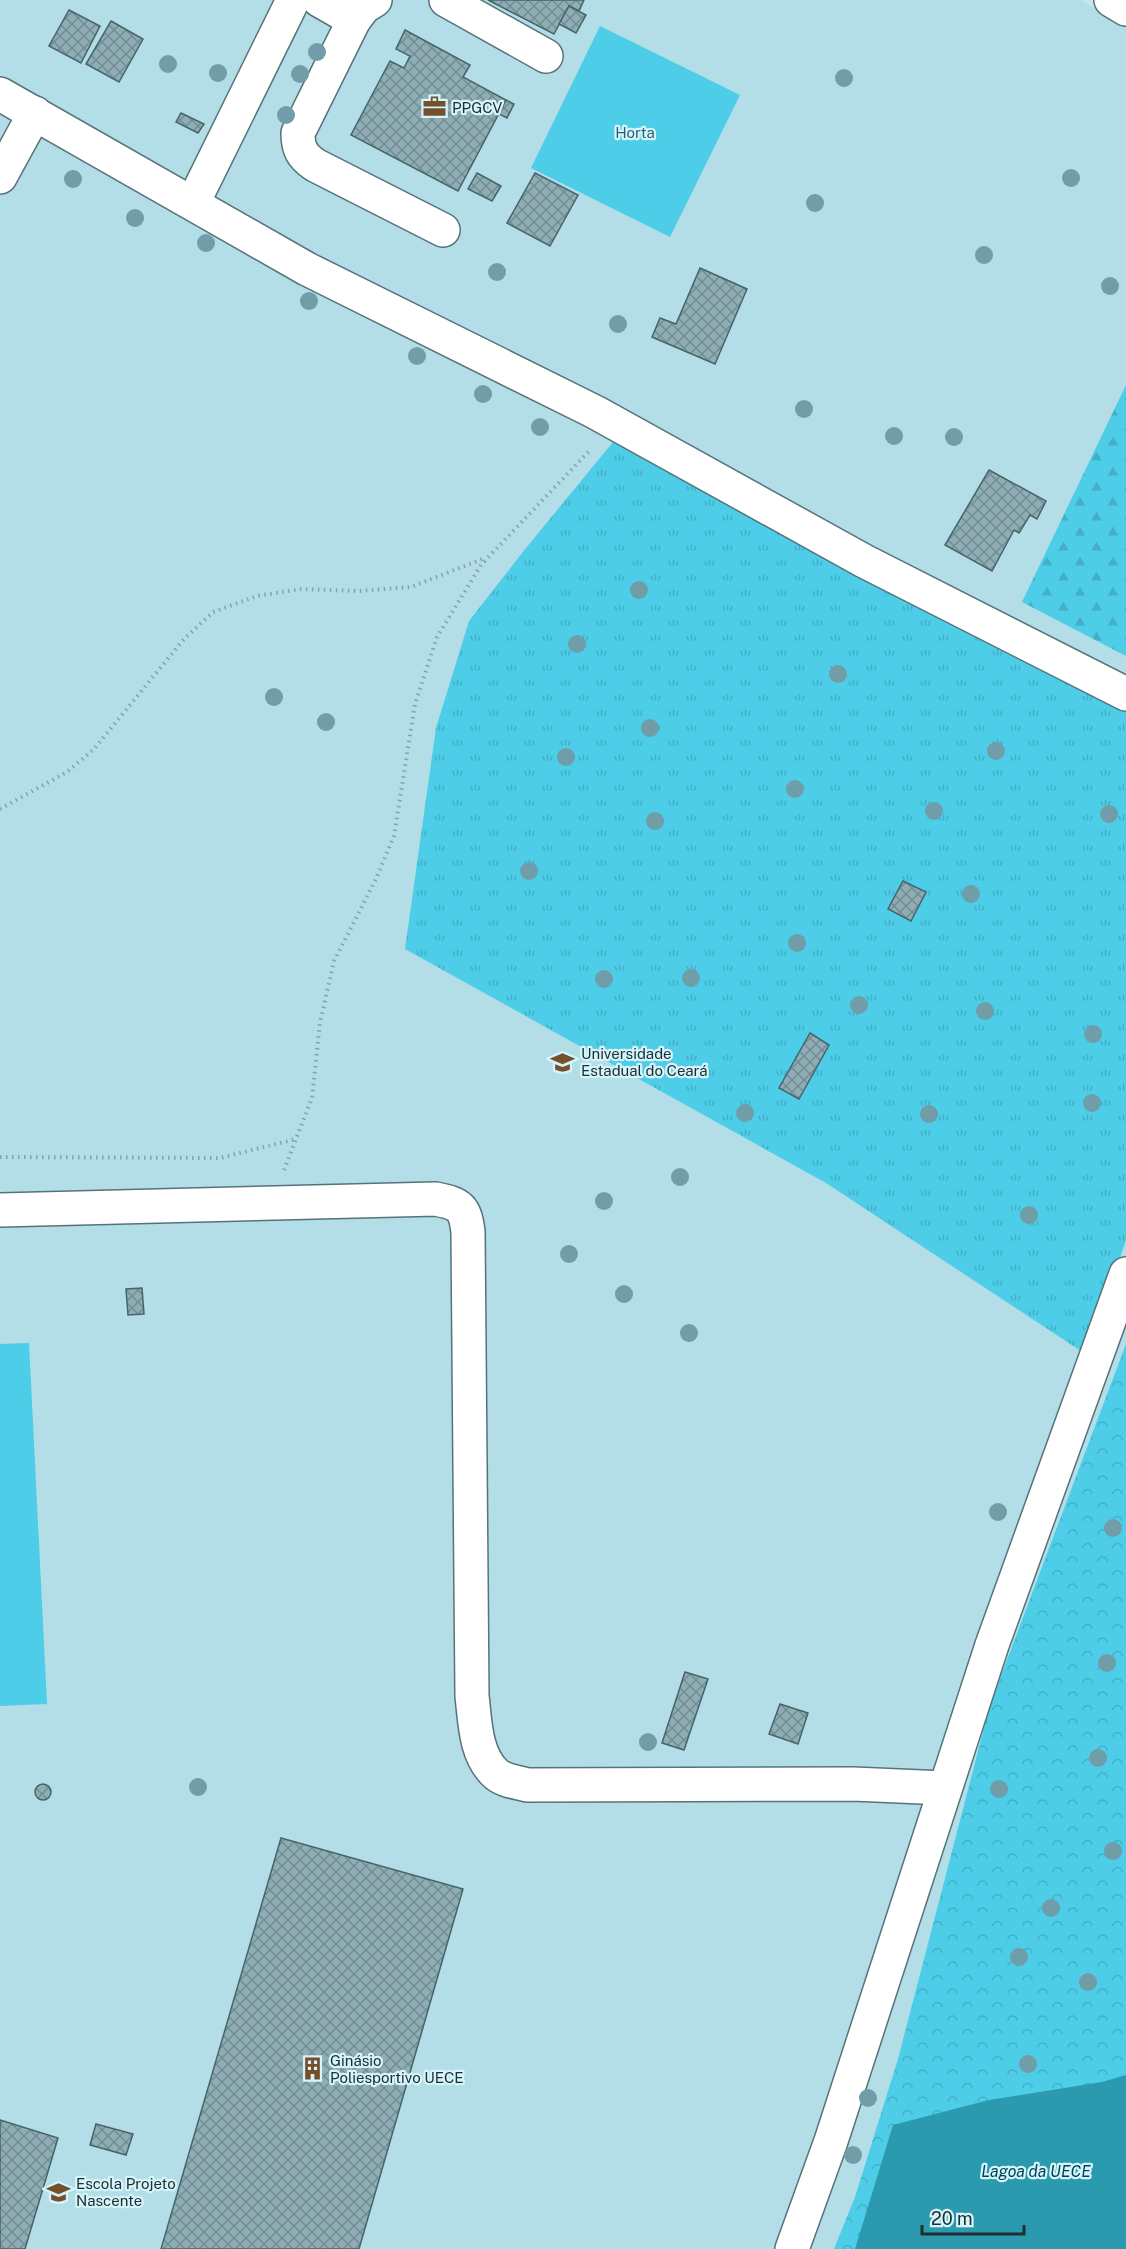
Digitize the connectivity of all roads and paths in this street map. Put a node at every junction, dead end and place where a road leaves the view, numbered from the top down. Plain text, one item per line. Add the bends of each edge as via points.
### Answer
1 (293, 0) edge
2 (319, 0) edge
3 (446, 0) edge
4 (1111, 0) edge
5 (1126, 9) edge
6 (364, 10) edge
7 (546, 56) dead end
8 (0, 94) edge
9 (35, 113) junction
10 (0, 177) edge
11 (193, 203) junction
12 (442, 230) dead end
13 (616, 423) junction
14 (489, 556) junction
15 (1126, 694) edge
16 (0, 809) edge
17 (296, 1139) junction
18 (0, 1157) edge
19 (270, 1203) junction
20 (0, 1210) edge
21 (1126, 1274) edge
22 (945, 1788) junction
23 (792, 2249) edge

1 - 11 street
2 - 6 street
3 - 7 street
4 - 5 street
6 - 12 street via 298,133 300,152 315,165
8 - 9 street
9 - 10 street
9 - 11 street
11 - 13 street via 307,269
13 - 14 path
13 - 15 street via 864,561
14 - 16 path via 411,588 301,589 256,596 213,612 184,639 94,749 67,772
14 - 17 path via 438,637 415,704 394,836 334,961 320,1023 312,1098
17 - 18 path via 220,1158
17 - 19 path
19 - 20 street
19 - 22 street via 436,1199 456,1203 466,1214 472,1696 477,1738 495,1773 527,1785 853,1784
21 - 22 street
22 - 23 street

